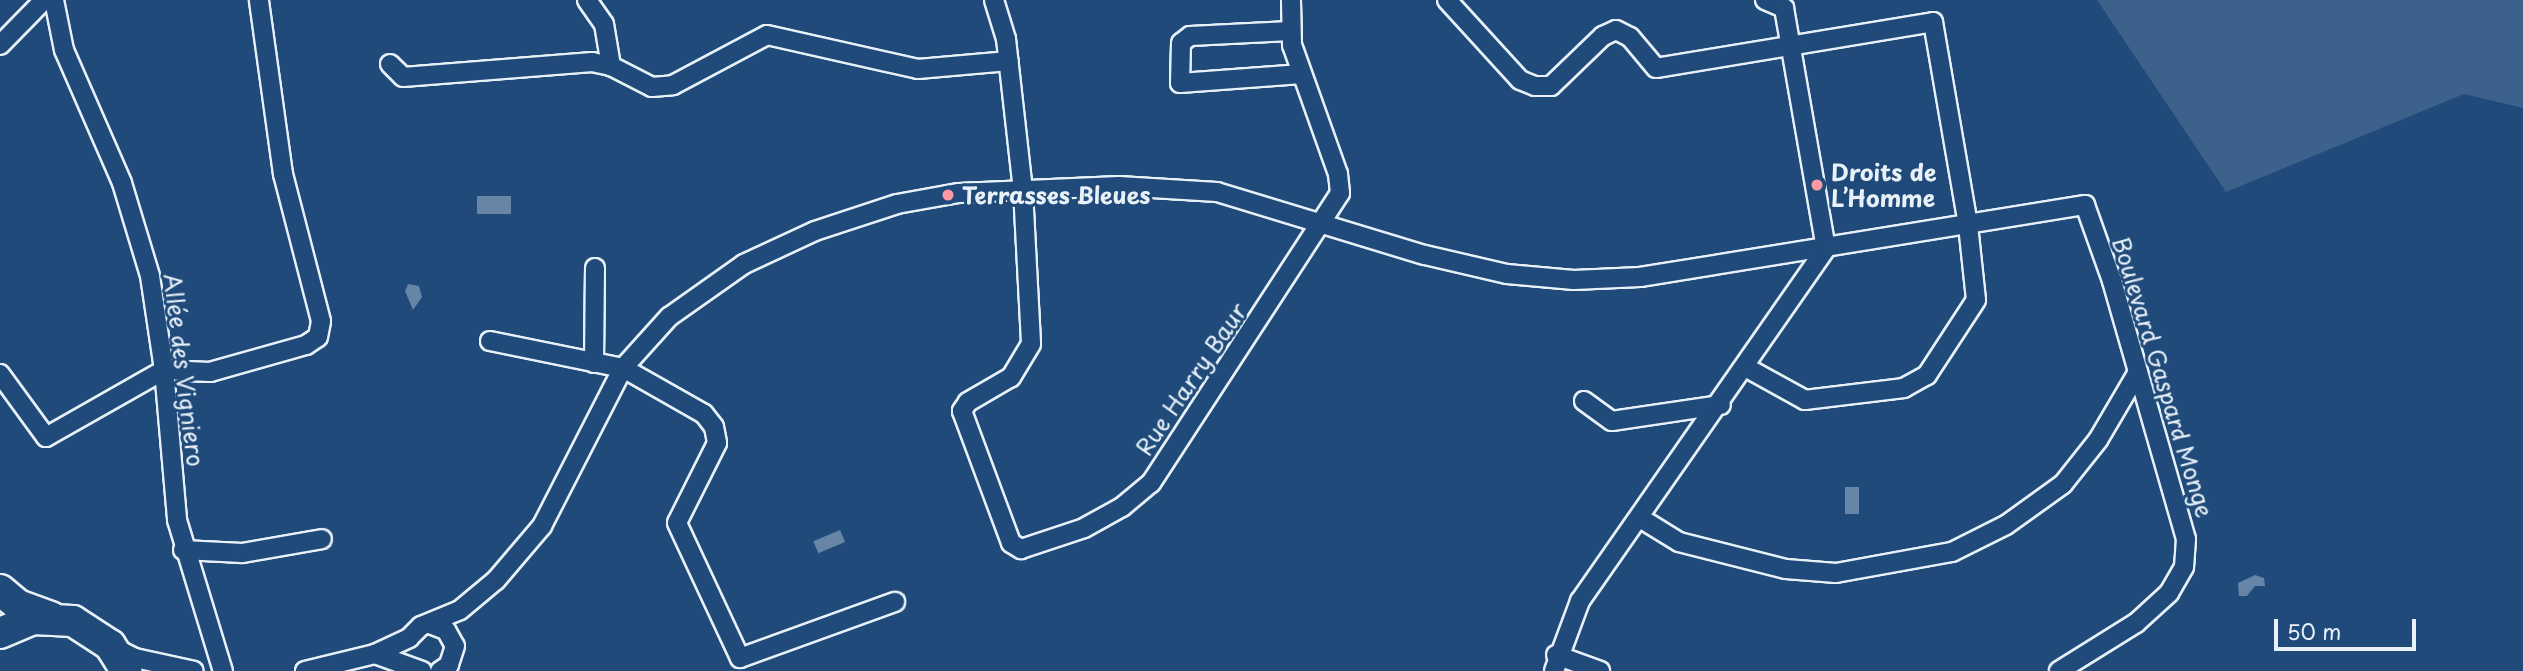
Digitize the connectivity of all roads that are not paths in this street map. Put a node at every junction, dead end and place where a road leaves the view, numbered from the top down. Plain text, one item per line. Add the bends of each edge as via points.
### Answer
1 (44, 0) edge
2 (54, 0) edge
3 (260, 0) edge
4 (587, 0) edge
5 (994, 0) edge
6 (1291, 0) edge
7 (1447, 0) edge
8 (1765, 0) edge
9 (1290, 32) junction
10 (1791, 43) junction
11 (0, 45) edge
12 (1009, 61) junction
13 (390, 64) dead end
14 (611, 66) junction
15 (1302, 74) junction
16 (1023, 190) junction
17 (1322, 224) junction
18 (1968, 225) junction
19 (1826, 248) junction
20 (595, 268) dead end
21 (490, 341) dead end
22 (594, 363) junction
23 (622, 368) junction
24 (1747, 368) junction
25 (164, 370) junction
26 (2137, 372) junction
27 (0, 374) edge
28 (1584, 401) dead end
29 (1721, 405) junction
30 (1640, 518) junction
31 (322, 538) dead end
32 (183, 550) junction
33 (0, 590) edge
34 (895, 603) dead end
35 (460, 610) junction
36 (51, 617) junction
37 (430, 624) junction
38 (0, 633) edge
39 (409, 638) junction
40 (110, 645) junction
41 (375, 654) junction
42 (454, 654) edge
43 (1555, 663) edge
44 (417, 668) edge
45 (126, 671) edge
46 (194, 671) edge
47 (223, 671) edge
48 (305, 671) edge
49 (440, 671) edge
50 (1600, 671) edge
51 (2059, 671) edge

1 - 11 street
2 - 25 street, Allée des Vigniero via 64,50 134,218 150,276
3 - 25 street via 284,174 321,320 318,337 306,345 209,372
4 - 14 street via 604,24
5 - 12 street
6 - 9 street
7 - 10 street via 1520,80 1535,86 1551,86 1603,36 1616,30 1630,37 1656,68
8 - 10 street via 1784,8
9 - 15 street
9 - 15 street via 1190,36 1181,43 1180,83
10 - 18 street via 1933,22
10 - 19 street
12 - 14 street via 918,69 767,35 673,85 652,87
12 - 16 street
13 - 14 street via 403,77 592,62
15 - 17 street via 1338,174 1340,193
16 - 17 street via 1119,186 1217,192
16 - 17 street, Rue Harry Baur via 1031,344 1011,377 968,402 962,411 1011,543 1021,549 1084,528 1122,507 1151,483
16 - 23 street via 959,192 897,204 815,231 744,264 707,289 669,317
17 - 19 street via 1425,256 1507,274 1574,280 1640,277
18 - 19 street
18 - 24 street via 1976,300 1927,375 1904,388 1805,400
18 - 26 street, Boulevard Gaspard Monge via 2085,205
19 - 24 street
20 - 22 street
21 - 22 street
22 - 23 street
23 - 34 street via 704,414 714,427 717,443 677,523 740,659
23 - 35 street via 542,526 496,580
24 - 29 street
25 - 27 street via 46,437
25 - 32 street, Allée des Vigniero
26 - 30 street via 2098,440 2063,484 2006,525 1952,552 1836,573 1786,569 1679,542
26 - 51 street, Boulevard Gaspard Monge via 2186,539 2184,567 2169,593 2136,623
28 - 29 street via 1612,421
29 - 30 street
30 - 43 street via 1580,601
31 - 32 street via 242,553
32 - 47 street, Allée des Vigniero
33 - 36 main road via 18,605
35 - 37 street
35 - 42 street
36 - 38 main road via 15,624
36 - 40 main road via 73,621
37 - 39 street
37 - 42 street
39 - 41 street
39 - 44 street via 406,648
40 - 45 main road
40 - 46 street via 135,658
41 - 44 street
41 - 48 street
42 - 49 street
43 - 50 street

